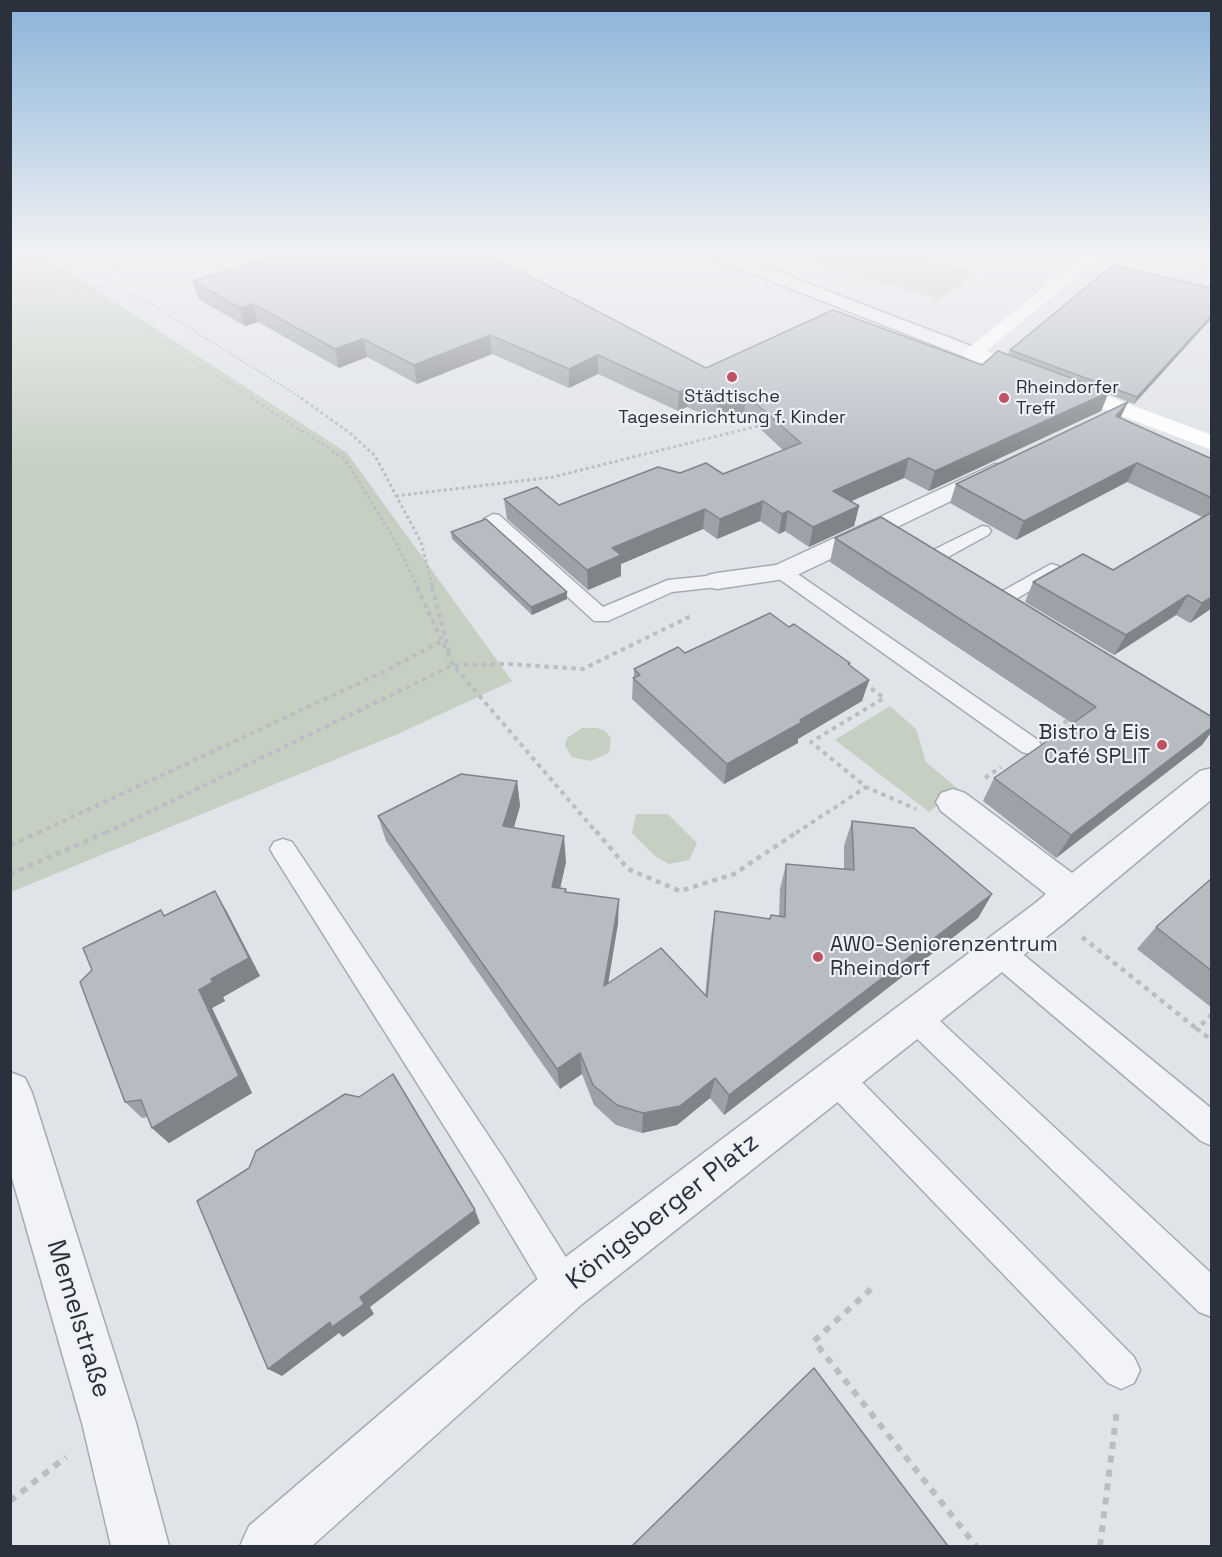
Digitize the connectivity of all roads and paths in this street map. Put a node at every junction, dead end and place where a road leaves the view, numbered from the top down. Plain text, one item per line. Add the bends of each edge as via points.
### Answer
1 (135, 325) edge
2 (184, 325) edge
3 (899, 325) edge
4 (1008, 325) edge
5 (972, 353) junction
6 (1123, 409) junction
7 (771, 423) edge
8 (1091, 424) edge
9 (1212, 443) edge
10 (1017, 460) edge
11 (396, 496) junction
12 (493, 519) dead end
13 (878, 527) junction
14 (982, 531) dead end
15 (930, 559) junction
16 (1051, 570) edge
17 (782, 572) junction
18 (717, 581) joint
19 (980, 589) junction
20 (1029, 619) edge
21 (442, 641) junction
22 (453, 665) junction
23 (856, 677) edge
24 (1030, 746) dead end
25 (1212, 780) edge
26 (866, 787) junction
27 (953, 802) joint
28 (10, 846) edge
29 (284, 849) dead end
30 (10, 874) edge
31 (1062, 903) junction
32 (999, 952) junction
33 (1212, 1014) edge
34 (915, 1017) junction
35 (1197, 1029) junction
36 (1212, 1040) edge
37 (836, 1078) junction
38 (10, 1093) edge
39 (1212, 1130) edge
40 (17, 1144) edge
41 (564, 1288) junction
42 (871, 1289) dead end
43 (1212, 1299) edge
44 (1121, 1370) joint
45 (109, 1424) junction
46 (10, 1501) edge
47 (140, 1546) edge
48 (269, 1546) edge
49 (976, 1546) edge
50 (1100, 1546) edge

1 - 21 path via 345,459 397,544
2 - 11 path via 350,433 375,456
3 - 5 street
4 - 5 main road
5 - 6 main road
6 - 8 street
6 - 9 main road
7 - 11 path via 552,477
10 - 13 street
11 - 22 path via 421,542
12 - 18 lane via 601,615 668,586
13 - 15 street
13 - 17 street
14 - 15 lane
15 - 19 street
16 - 19 lane
17 - 18 street
17 - 24 lane
19 - 20 street
21 - 22 path
21 - 28 path
22 - 26 path via 628,869 680,891 734,874
22 - 30 path via 115,829
23 - 26 path via 884,698 811,742
25 - 31 street, Königsberger Platz
26 - 27 path via 930,816
27 - 31 street
29 - 41 lane
31 - 32 street, Königsberger Platz
31 - 35 path
32 - 34 street, Königsberger Platz
32 - 39 lane
33 - 35 path
34 - 37 street, Königsberger Platz
34 - 43 lane
35 - 36 path
37 - 41 street, Königsberger Platz
37 - 44 lane
38 - 40 street, Memelstraße
40 - 45 street, Memelstraße
41 - 48 street, Königsberger Platz
42 - 49 path via 814,1341
44 - 50 path
45 - 46 path
45 - 47 street, Memelstraße

